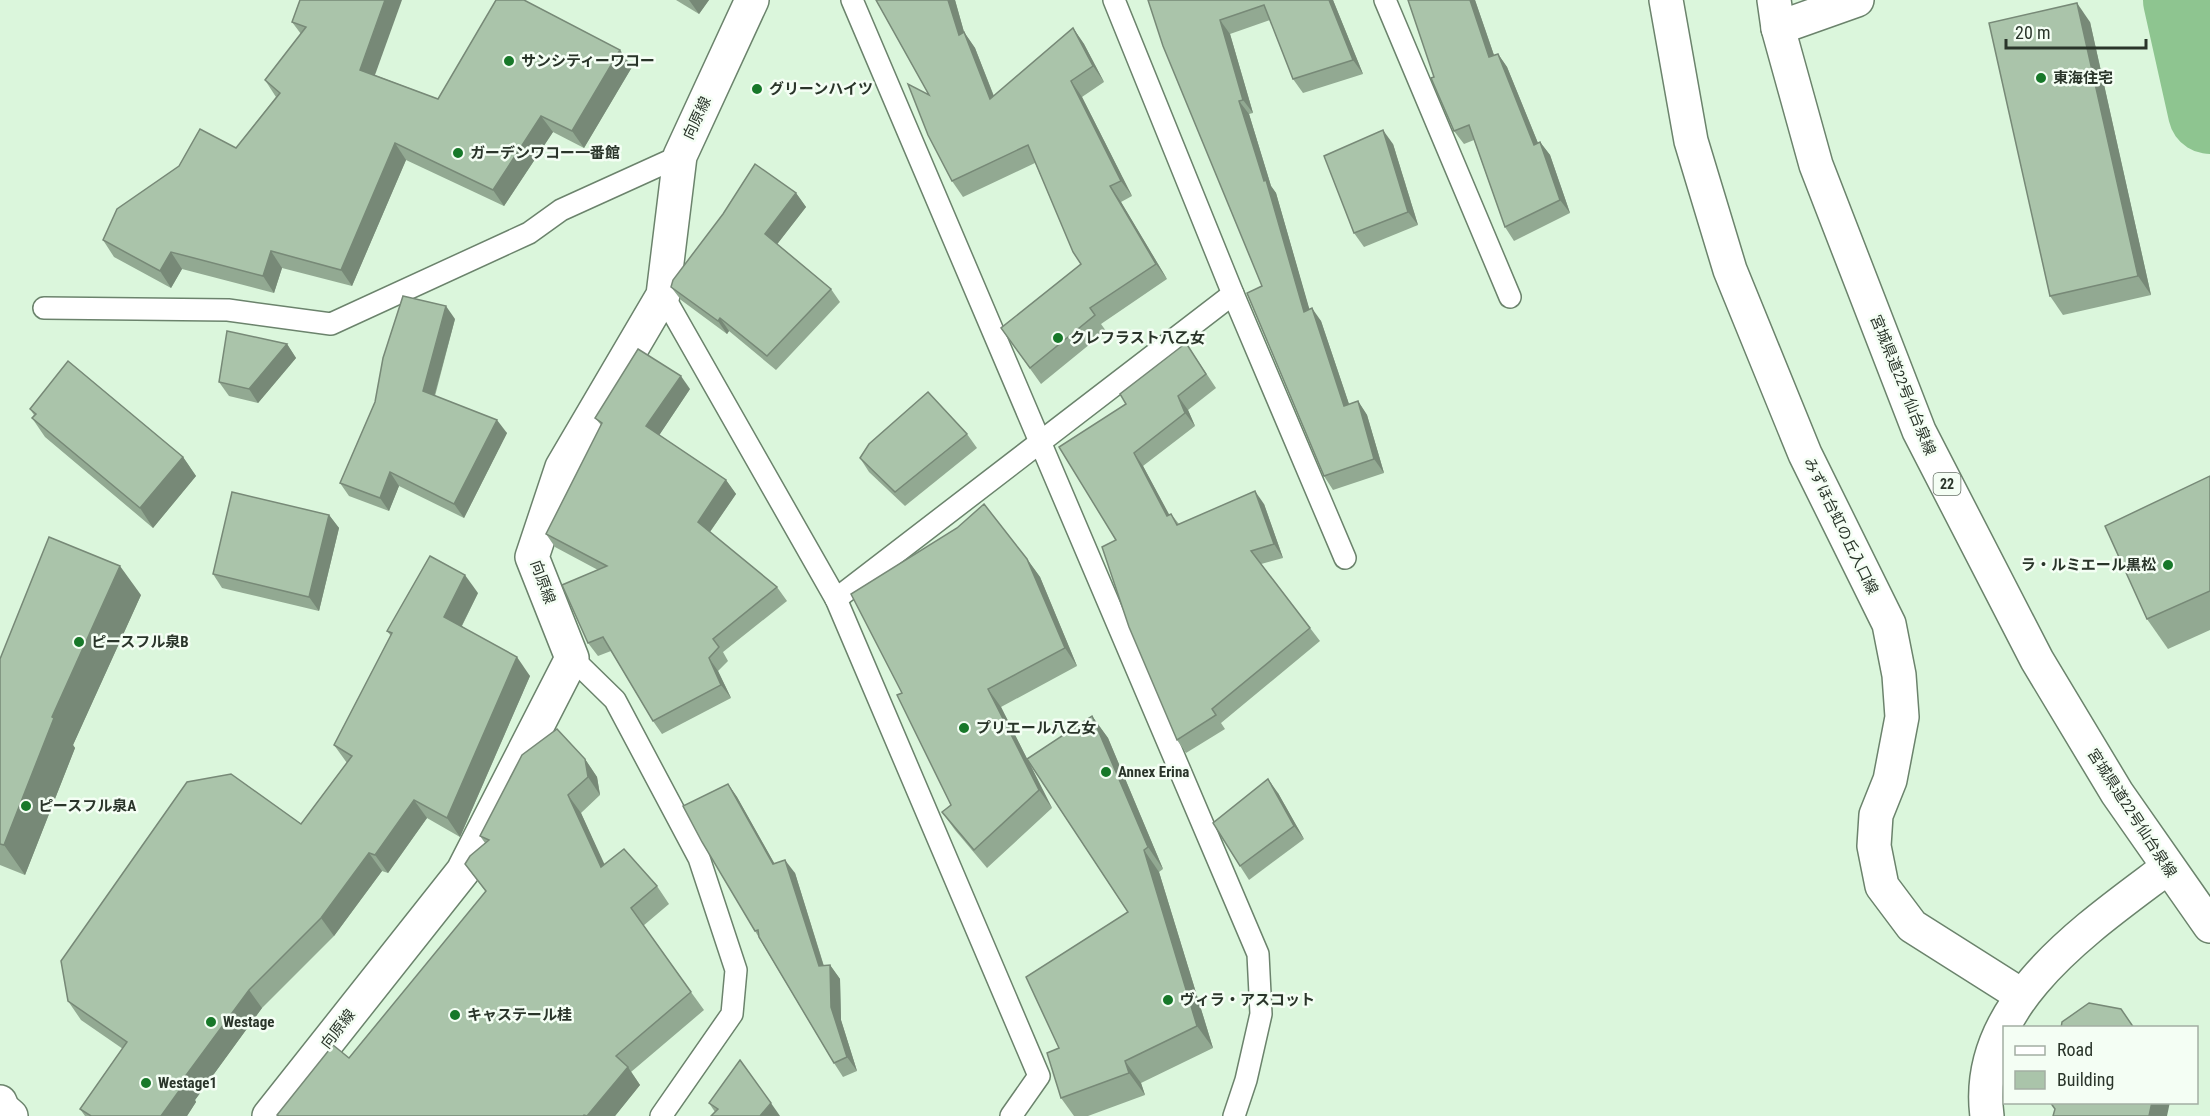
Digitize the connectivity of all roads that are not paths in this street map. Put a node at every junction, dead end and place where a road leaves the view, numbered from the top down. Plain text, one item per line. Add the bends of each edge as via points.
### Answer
1 (752, 0) edge
2 (852, 0) edge
3 (1114, 0) edge
4 (1385, 0) edge
5 (1666, 0) edge
6 (1857, 0) edge
7 (1776, 14) edge
8 (680, 156) junction
9 (1233, 294) junction
10 (663, 295) junction
11 (1510, 297) dead end
12 (44, 308) dead end
13 (1040, 442) junction
14 (1345, 558) dead end
15 (836, 599) junction
16 (572, 658) junction
17 (2167, 868) junction
18 (2210, 926) edge
19 (2021, 995) junction
20 (0, 1102) edge
21 (11, 1116) edge
22 (269, 1116) edge
23 (661, 1116) edge
24 (1011, 1116) edge
25 (1234, 1116) edge
26 (1987, 1116) edge

1 - 8 street, 向原線
2 - 13 lane
3 - 9 lane
4 - 11 lane
5 - 19 street, みずほ台虹の丘入口線 via 1691,141 1730,270 1805,454 1889,624 1902,717 1890,780 1876,815 1874,846 1881,886 1912,926
6 - 7 street
7 - 17 street, 宮城県道22号仙台泉線 / 22 via 1816,165 1919,431 2037,660
8 - 10 street, 向原線
8 - 12 lane via 331,324 228,310
9 - 13 lane
9 - 14 lane
10 - 15 lane
10 - 16 street, 向原線 via 562,467 532,557
13 - 15 lane
13 - 25 lane via 1258,954 1261,1014
15 - 24 lane via 1039,1076
16 - 22 street, 向原線 via 463,871
16 - 23 lane via 615,700 699,858 736,970 732,1014
17 - 18 street, 宮城県道22号仙台泉線 / 22
17 - 19 street via 2091,926
19 - 26 street via 1998,1033 1984,1090
20 - 21 street

